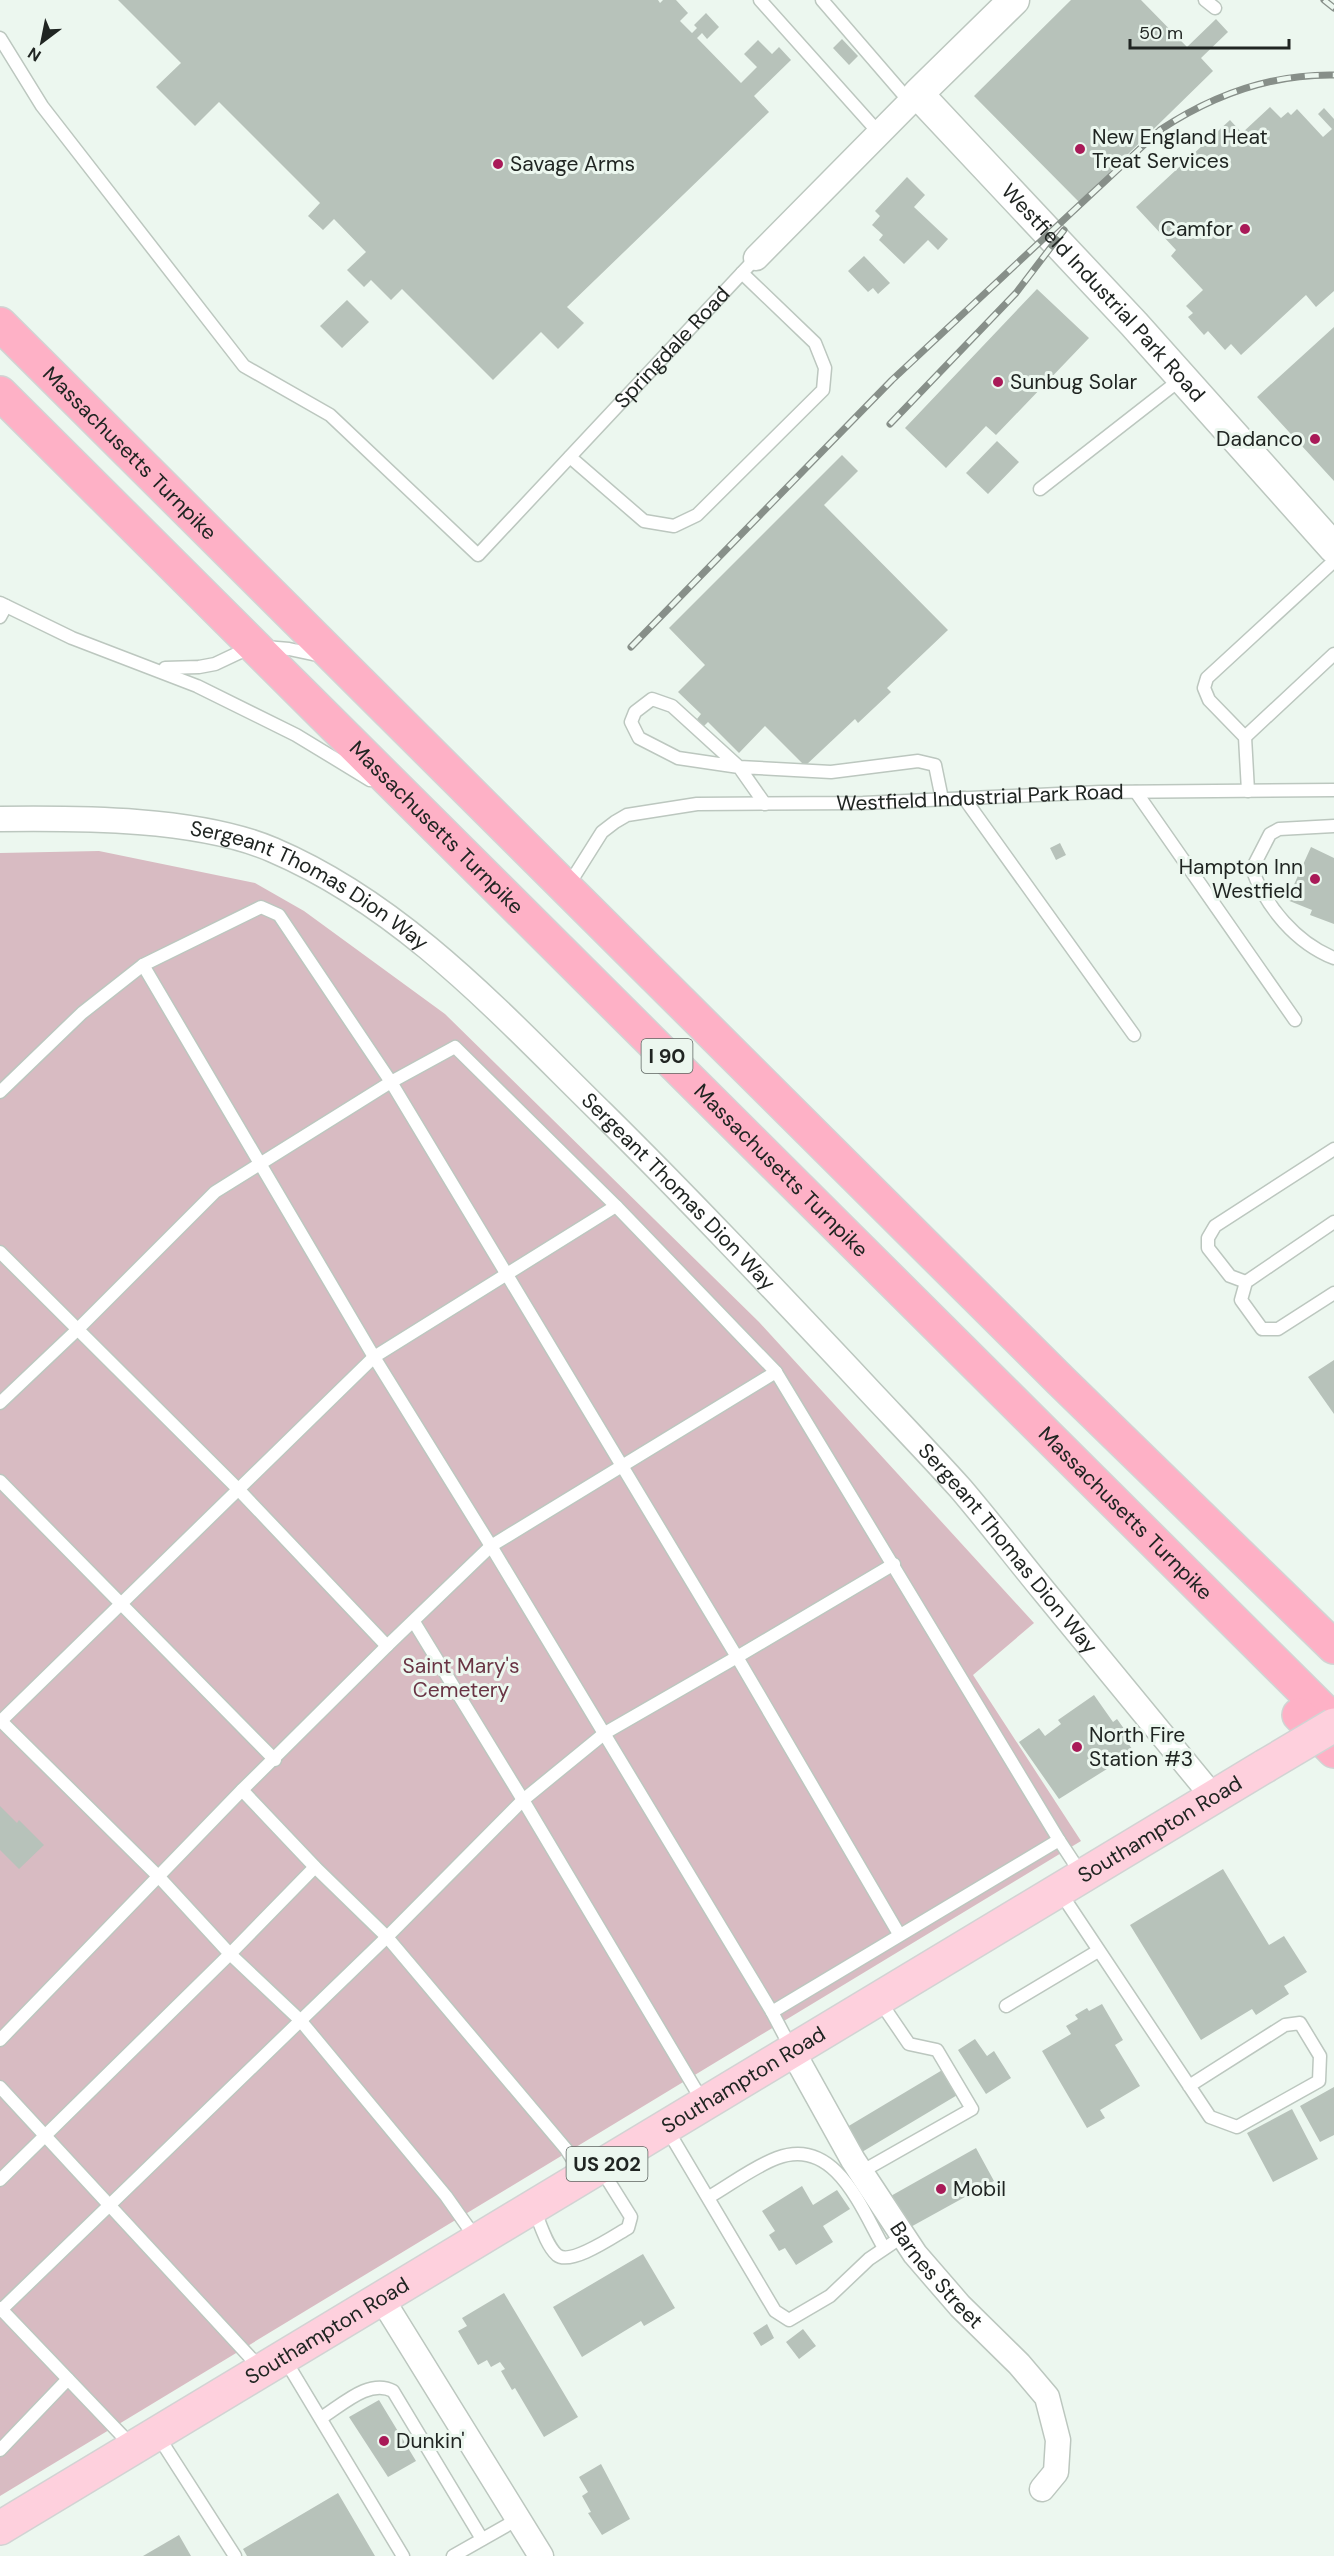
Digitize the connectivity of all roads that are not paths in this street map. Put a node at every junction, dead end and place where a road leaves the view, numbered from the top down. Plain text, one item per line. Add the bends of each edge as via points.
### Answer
1 (760, 0) edge
2 (822, 0) edge
3 (1014, 0) edge
4 (0, 38) edge
5 (914, 98) junction
6 (879, 133) junction
7 (749, 266) junction
8 (0, 324) edge
9 (1181, 379) junction
10 (0, 393) edge
11 (570, 457) junction
12 (1040, 489) dead end
13 (1334, 548) edge
14 (1334, 561) edge
15 (2, 609) edge
16 (254, 646) junction
17 (1334, 654) edge
18 (335, 659) junction
19 (155, 668) junction
20 (1245, 737) junction
21 (739, 767) junction
22 (1334, 790) edge
23 (1248, 791) junction
24 (1137, 792) junction
25 (964, 798) junction
26 (942, 799) junction
27 (765, 804) junction
28 (420, 811) junction
29 (0, 819) edge
30 (1334, 826) edge
31 (566, 890) junction
32 (1334, 958) edge
33 (143, 965) junction
34 (1295, 1020) dead end
35 (1134, 1035) dead end
36 (391, 1083) junction
37 (0, 1092) edge
38 (1334, 1149) edge
39 (259, 1163) junction
40 (616, 1206) junction
41 (1334, 1222) edge
42 (0, 1252) edge
43 (506, 1274) junction
44 (1246, 1282) junction
45 (1334, 1293) edge
46 (77, 1330) junction
47 (374, 1357) junction
48 (970, 1359) junction
49 (776, 1372) junction
50 (0, 1403) edge
51 (623, 1467) junction
52 (0, 1481) edge
53 (238, 1489) junction
54 (491, 1546) junction
55 (894, 1564) junction
56 (121, 1605) junction
57 (414, 1622) junction
58 (387, 1646) junction
59 (1334, 1647) edge
60 (737, 1657) junction
61 (1, 1721) edge
62 (1334, 1723) edge
63 (604, 1733) junction
64 (1334, 1751) edge
65 (275, 1760) junction
66 (242, 1790) junction
67 (1214, 1798) junction
68 (523, 1800) junction
69 (1059, 1840) junction
70 (315, 1867) junction
71 (159, 1877) junction
72 (1071, 1884) junction
73 (899, 1934) junction
74 (387, 1937) junction
75 (1098, 1951) junction
76 (231, 1954) junction
77 (879, 2000) junction
78 (1006, 2006) dead end
79 (772, 2012) junction
80 (300, 2020) junction
81 (0, 2040) edge
82 (793, 2052) junction
83 (1189, 2086) junction
84 (0, 2087) edge
85 (705, 2106) junction
86 (667, 2128) junction
87 (45, 2133) junction
88 (861, 2172) junction
89 (592, 2173) junction
90 (0, 2180) edge
91 (709, 2197) junction
92 (111, 2205) junction
93 (533, 2208) junction
94 (478, 2241) junction
95 (893, 2242) junction
96 (382, 2299) junction
97 (0, 2310) edge
98 (273, 2364) junction
99 (68, 2379) junction
100 (321, 2418) junction
101 (145, 2441) junction
102 (0, 2450) edge
103 (1042, 2489) dead end
104 (518, 2519) junction
105 (0, 2528) edge
106 (482, 2539) junction
107 (235, 2556) edge
108 (403, 2556) edge
109 (453, 2556) edge
110 (541, 2556) edge

1 - 6 lane
2 - 5 lane
3 - 5 street, Springdale Road
4 - 11 lane, Springdale Road via 42,106 244,366 330,415 478,555
5 - 6 street, Springdale Road
5 - 9 street, Westfield Industrial Park Road via 1134,324
6 - 7 street, Springdale Road
7 - 11 lane, Springdale Road
7 - 11 lane via 815,343 825,368 823,390 697,515 674,526 644,521
8 - 18 highway, Massachusetts Turnpike / I 90
9 - 12 lane
9 - 13 street, Westfield Industrial Park Road
10 - 16 highway, Massachusetts Turnpike / I 90
14 - 20 lane via 1207,678 1204,688 1209,700
15 - 19 lane
16 - 18 lane
16 - 19 lane via 215,664
16 - 28 highway, Massachusetts Turnpike / I 90
17 - 20 lane
18 - 31 highway, Massachusetts Turnpike / I 90
19 - 28 lane via 296,735
20 - 23 lane
21 - 21 lane via 678,758 639,738 631,722 635,712 652,699 672,706
21 - 26 lane via 831,772 918,761 935,765
21 - 27 lane
22 - 23 lane, Westfield Industrial Park Road
23 - 24 lane, Westfield Industrial Park Road
24 - 25 lane, Westfield Industrial Park Road
24 - 34 lane
25 - 26 lane, Westfield Industrial Park Road
25 - 35 lane
26 - 27 lane, Westfield Industrial Park Road
27 - 31 lane, Westfield Industrial Park Road via 698,804 627,815 602,832
28 - 48 highway, Massachusetts Turnpike / I 90
29 - 67 street, Sergeant Thomas Dion Way via 140,823 241,839 308,867 385,914 427,946 511,1023 701,1211 962,1490
30 - 32 lane via 1280,829 1270,834 1252,869 1258,885 1292,932
31 - 59 highway, Massachusetts Turnpike / I 90
33 - 36 lane via 261,907 279,915
33 - 37 lane via 82,1013
33 - 39 lane
36 - 39 lane
36 - 40 lane via 455,1047
36 - 43 lane
38 - 44 lane via 1215,1226 1208,1238 1208,1248 1230,1276
39 - 46 lane via 215,1192
39 - 47 lane
40 - 43 lane
40 - 49 lane
41 - 44 lane
42 - 46 lane
43 - 47 lane
43 - 51 lane
44 - 45 lane via 1241,1300 1262,1329 1278,1329
46 - 50 lane
46 - 53 lane
47 - 53 lane
47 - 54 lane
48 - 62 highway, Massachusetts Turnpike / I 90
48 - 64 highway via 1104,1515
49 - 51 lane
49 - 55 lane
51 - 54 lane
51 - 60 lane
52 - 56 lane
53 - 56 lane
53 - 58 lane
54 - 57 lane
54 - 63 lane
55 - 60 lane
55 - 69 lane
56 - 61 lane
56 - 65 lane
57 - 58 lane
57 - 68 lane
58 - 65 lane
60 - 63 lane
60 - 73 lane
61 - 71 lane
62 - 67 main road, Southampton Road / US 202, bridge
63 - 68 lane
63 - 79 lane
65 - 66 lane
66 - 70 lane
66 - 71 lane
67 - 72 main road, Southampton Road / US 202
68 - 74 lane
68 - 85 lane
69 - 72 lane
69 - 73 lane
70 - 74 lane
70 - 76 lane
71 - 76 lane
71 - 81 lane
72 - 75 lane
72 - 77 main road, Southampton Road / US 202
73 - 79 lane
74 - 80 lane
74 - 89 lane via 566,2149
75 - 78 lane
75 - 83 lane
76 - 80 lane
76 - 87 lane
77 - 82 main road, Southampton Road / US 202
77 - 88 lane via 909,2044 937,2050 972,2109
79 - 82 lane
80 - 92 lane
80 - 94 lane via 446,2196
82 - 85 main road, Southampton Road / US 202
82 - 88 street, Barnes Street
83 - 83 lane via 1210,2117 1237,2127 1319,2081 1320,2056 1300,2023 1285,2025
84 - 87 lane
85 - 86 main road, Southampton Road / US 202
86 - 89 main road, Southampton Road / US 202
86 - 91 lane
87 - 90 lane
87 - 92 lane
88 - 95 street, Barnes Street
89 - 93 main road, Southampton Road / US 202
89 - 93 lane via 631,2217 628,2228 568,2259 553,2249
91 - 95 lane via 776,2159 815,2155 832,2166
91 - 95 lane via 775,2311 789,2320 831,2296
92 - 97 lane
92 - 98 lane
93 - 94 main road, Southampton Road / US 202
94 - 96 main road, Southampton Road / US 202
95 - 103 street, Barnes Street via 915,2254 1047,2397 1058,2440 1056,2472
96 - 98 main road, Southampton Road / US 202
96 - 104 street
97 - 99 lane
98 - 100 lane
98 - 101 main road, Southampton Road / US 202
99 - 101 lane
99 - 102 lane
100 - 106 lane via 370,2388 386,2387 393,2391
100 - 108 lane
101 - 105 main road, Southampton Road / US 202
101 - 107 lane
104 - 106 lane
104 - 110 street
106 - 109 lane

